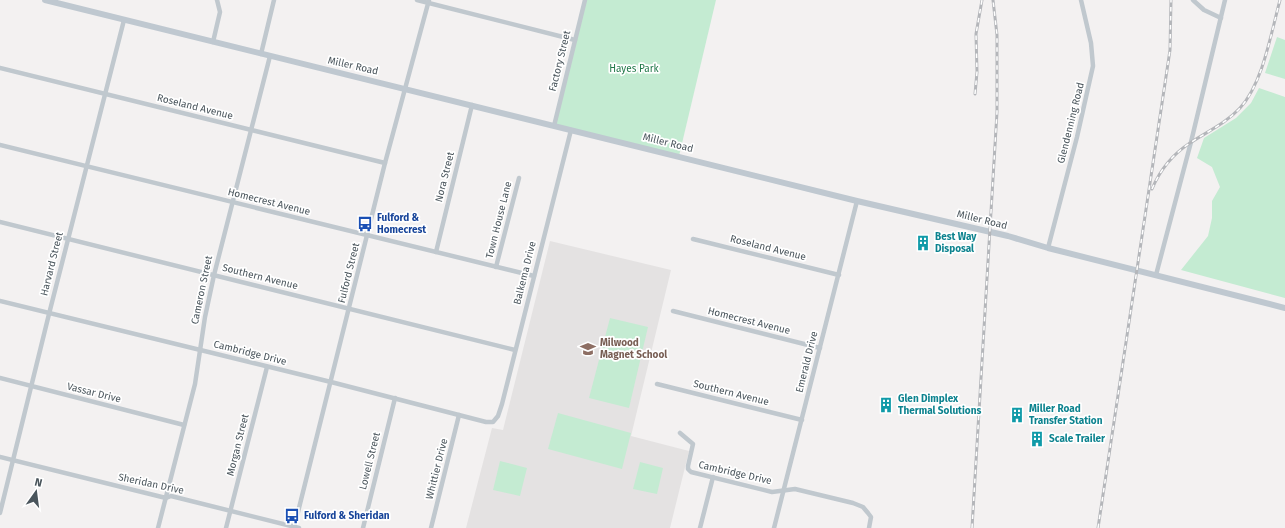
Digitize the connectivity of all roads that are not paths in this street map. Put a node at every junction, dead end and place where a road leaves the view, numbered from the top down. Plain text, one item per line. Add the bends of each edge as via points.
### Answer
1 (47, 0) edge
2 (217, 0) edge
3 (274, 0) edge
4 (417, 0) edge
5 (585, 0) edge
6 (1081, 0) edge
7 (1193, 0) edge
8 (1225, 0) edge
9 (428, 1) edge
10 (1221, 18) junction
11 (124, 20) junction
12 (575, 40) junction
13 (212, 42) junction
14 (261, 54) junction
15 (270, 56) junction
16 (0, 68) edge
17 (406, 89) junction
18 (104, 94) junction
19 (472, 105) junction
20 (554, 126) junction
21 (251, 130) junction
22 (571, 130) junction
23 (0, 145) edge
24 (385, 163) junction
25 (86, 166) junction
26 (519, 178) dead end
27 (857, 200) junction
28 (232, 202) junction
29 (0, 222) edge
30 (367, 236) junction
31 (693, 239) dead end
32 (68, 240) junction
33 (1048, 248) junction
34 (436, 252) junction
35 (496, 267) junction
36 (214, 275) junction
37 (839, 275) junction
38 (1156, 275) junction
39 (534, 276) junction
40 (0, 301) edge
41 (350, 308) junction
42 (1285, 308) edge
43 (673, 311) dead end
44 (49, 314) junction
45 (820, 348) junction
46 (199, 350) junction
47 (515, 350) junction
48 (267, 367) junction
49 (0, 378) edge
50 (331, 382) junction
51 (656, 384) dead end
52 (32, 386) junction
53 (395, 398) junction
54 (459, 415) junction
55 (495, 420) joint
56 (802, 420) junction
57 (184, 425) junction
58 (680, 433) dead end
59 (0, 457) edge
60 (14, 460) junction
61 (713, 477) junction
62 (784, 491) junction
63 (166, 498) junction
64 (230, 511) junction
65 (0, 513) edge
66 (158, 528) edge
67 (226, 528) edge
68 (296, 528) edge
69 (362, 528) edge
70 (431, 528) edge
71 (700, 528) edge
72 (774, 528) edge
73 (869, 528) edge

1 - 11 street, Miller Road
2 - 13 street via 220,12
3 - 14 street
4 - 9 street
5 - 12 street, Factory Street
6 - 33 street, Glendenning Road via 1091,43 1093,66
7 - 10 street via 1204,10
8 - 10 street
9 - 12 street
9 - 17 street, Fulford Street
10 - 38 street via 1192,142
11 - 13 street, Miller Road
11 - 18 street, Harvard Street
12 - 20 street, Factory Street
13 - 14 street, Miller Road
14 - 15 street, Miller Road
15 - 17 street, Miller Road
15 - 21 street, Cameron Street
16 - 18 street, Roseland Avenue
17 - 19 street, Miller Road
17 - 24 street, Fulford Street
18 - 21 street, Roseland Avenue
18 - 25 street, Harvard Street
19 - 20 street, Miller Road
19 - 34 street, Nora Street
20 - 22 street, Miller Road
21 - 24 street, Roseland Avenue
21 - 28 street, Cameron Street
22 - 27 street, Miller Road
22 - 39 street, Balkema Drive
23 - 25 street, Homecrest Avenue
24 - 30 street, Fulford Street
25 - 28 street, Homecrest Avenue
25 - 32 street, Harvard Street
26 - 35 street, Town House Lane
27 - 33 street, Miller Road
27 - 37 street, Emerald Drive
28 - 30 street, Homecrest Avenue
28 - 36 street, Cameron Street
29 - 32 street, Southern Avenue
30 - 34 street, Homecrest Avenue
30 - 41 street, Fulford Street
31 - 37 street, Roseland Avenue
32 - 36 street, Southern Avenue
32 - 44 street, Harvard Street
33 - 38 street, Miller Road
34 - 35 street, Homecrest Avenue
35 - 39 street, Homecrest Avenue
36 - 41 street, Southern Avenue
36 - 46 street, Cameron Street
37 - 45 street, Emerald Drive
38 - 42 street, Miller Road
39 - 47 street, Balkema Drive
40 - 44 street, Cambridge Drive
41 - 47 street, Southern Avenue
41 - 50 street, Fulford Street
43 - 45 street, Homecrest Avenue
44 - 46 street, Cambridge Drive
44 - 52 street, Harvard Street
45 - 56 street, Emerald Drive
46 - 48 street, Cambridge Drive
46 - 57 street, Cameron Street via 195,384
47 - 55 street, Balkema Drive via 502,404
48 - 50 street, Cambridge Drive
48 - 64 street, Morgan Street
49 - 52 street, Vassar Drive
50 - 53 street, Cambridge Drive
50 - 68 street, Fulford Street
51 - 56 street, Southern Avenue
52 - 57 street, Vassar Drive
52 - 60 street, Harvard Street
53 - 54 street, Cambridge Drive
53 - 69 street, Lowell Street
54 - 55 street, Cambridge Drive via 486,422
54 - 70 street, Whittier Drive
56 - 62 street, Emerald Drive
57 - 63 street, Cameron Street
58 - 61 street, Cambridge Drive via 693,444 689,471
59 - 60 street, Sheridan Drive
60 - 63 street, Sheridan Drive
60 - 65 street, Harvard Street
61 - 62 street, Cambridge Drive via 772,492
61 - 71 street
62 - 72 street, Emerald Drive
62 - 73 street, Cambridge Drive via 795,489 858,505 871,517
63 - 64 street, Sheridan Drive via 171,496
63 - 66 street, Cameron Street
64 - 67 street, Morgan Street
64 - 68 street, Sheridan Drive

